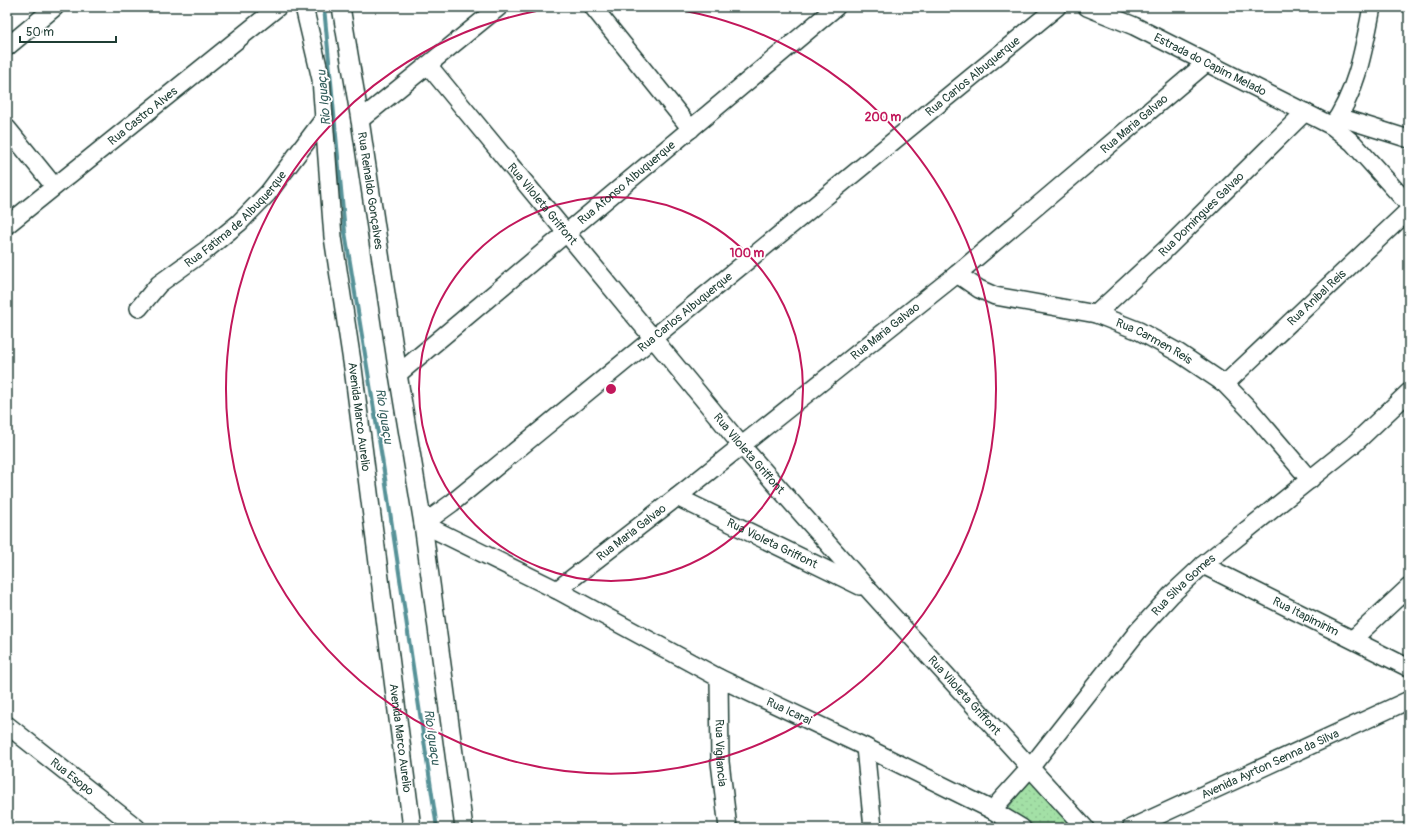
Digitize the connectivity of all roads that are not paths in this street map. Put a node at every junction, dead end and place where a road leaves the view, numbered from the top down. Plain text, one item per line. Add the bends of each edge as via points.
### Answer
1 (55, 7) edge
2 (278, 7) edge
3 (304, 7) edge
4 (341, 7) edge
5 (498, 7) edge
6 (593, 7) edge
7 (836, 7) edge
8 (1057, 7) edge
9 (1087, 7) edge
10 (1372, 7) edge
11 (7, 47) edge
12 (1206, 63) junction
13 (428, 64) junction
14 (1305, 112) junction
15 (323, 120) junction
16 (360, 120) junction
17 (1335, 122) junction
18 (7, 128) edge
19 (690, 129) junction
20 (1409, 139) edge
21 (54, 186) junction
22 (1409, 205) edge
23 (1409, 210) edge
24 (7, 225) edge
25 (565, 233) junction
26 (957, 274) junction
27 (139, 308) dead end
28 (1096, 314) junction
29 (654, 339) junction
30 (398, 374) junction
31 (1225, 384) junction
32 (1409, 392) edge
33 (741, 445) junction
34 (1310, 480) junction
35 (676, 497) junction
36 (423, 524) junction
37 (815, 530) junction
38 (800, 557) junction
39 (1204, 565) junction
40 (1409, 587) edge
41 (868, 589) junction
42 (557, 590) junction
43 (1353, 639) junction
44 (1409, 668) edge
45 (719, 678) junction
46 (1409, 700) edge
47 (7, 725) edge
48 (865, 747) junction
49 (1030, 768) junction
50 (992, 810) junction
51 (123, 822) edge
52 (1146, 823) edge
53 (137, 828) edge
54 (412, 828) edge
55 (464, 828) edge
56 (728, 828) edge
57 (873, 828) edge
58 (1022, 828) edge
59 (1085, 828) edge
60 (1131, 828) edge

1 - 11 street
2 - 21 street, Rua Castro Alves
3 - 15 street, Avenida Marco Aurelio via 321,79
4 - 16 street, Rua Reinaldo Gonçalves
5 - 13 street
6 - 19 street
7 - 19 street, Rua Afonso Albuquerque
8 - 29 street, Rua Carlos Albuquerque
9 - 12 street, Estrada do Capim Melado via 1134,26
10 - 17 street via 1356,76
12 - 14 street, Estrada do Capim Melado
12 - 26 street, Rua Maria Galvao
13 - 16 street
13 - 25 street, Rua Viloleta Griffont
14 - 17 street, Estrada do Capim Melado
14 - 28 street, Rua Domingues Galvao
15 - 27 street, Rua Fatima de Albuquerque via 268,193 240,223 159,284
15 - 54 street, Avenida Marco Aurelio via 333,237 353,368
16 - 30 street, Rua Reinaldo Gonçalves
17 - 20 street, Estrada do Capim Melado
17 - 22 street
18 - 21 street
19 - 25 street, Rua Afonso Albuquerque
21 - 24 street, Rua Castro Alves
23 - 31 street, Rua Anibal Reis
25 - 29 street, Rua Viloleta Griffont
25 - 30 street, Rua Afonso Albuquerque
26 - 28 street, Rua Carmen Reis via 995,296
26 - 33 street, Rua Maria Galvao
28 - 31 street, Rua Carmen Reis via 1139,331 1180,353
29 - 33 street, Rua Viloleta Griffont
29 - 36 street, Rua Carlos Albuquerque
30 - 36 street, Rua Reinaldo Gonçalves
31 - 34 street, Rua Carmen Reis
32 - 34 street, Rua Silva Gomes via 1354,444
33 - 35 street, Rua Maria Galvao
33 - 37 street, Rua Viloleta Griffont
34 - 39 street, Rua Silva Gomes
35 - 38 street, Rua Violeta Griffont
35 - 42 street, Rua Maria Galvao
36 - 42 street, Rua Icarai
36 - 55 street, Rua Reinaldo Gonçalves
37 - 38 street via 814,545
37 - 41 street, Rua Viloleta Griffont
38 - 41 street, Rua Violeta Griffont
39 - 43 street, Rua Itapimirim
39 - 49 street, Rua Silva Gomes via 1171,595 1138,631
40 - 43 street
41 - 49 street, Rua Viloleta Griffont
42 - 45 street, Rua Icarai
43 - 44 street, Rua Itapimirim
45 - 48 street, Rua Icarai
45 - 56 street, Rua Vigilancia via 720,762
46 - 52 street, Avenida Ayrton Senna da Silva
47 - 51 street, Rua Esopo
48 - 50 street, Rua Icarai
48 - 57 street
49 - 50 street, Rua Silva Gomes
49 - 59 street, Rua Viloleta Griffont
50 - 58 street, Rua Icarai
51 - 53 street, Rua Esopo
52 - 60 street, Avenida Ayrton Senna da Silva

